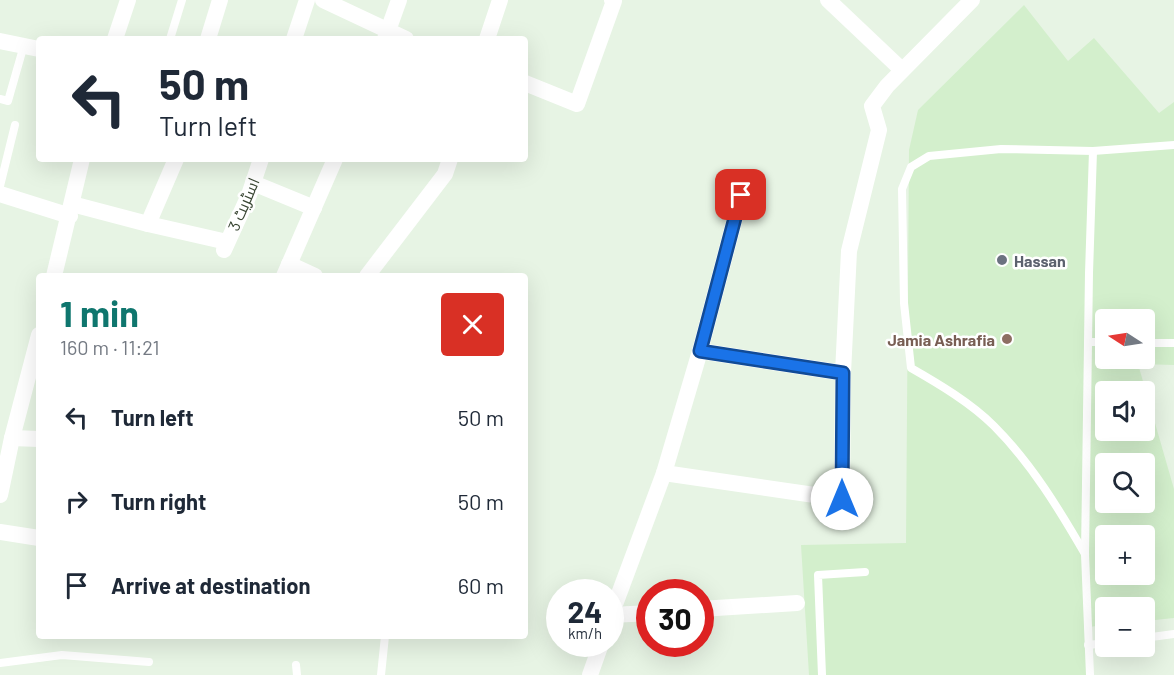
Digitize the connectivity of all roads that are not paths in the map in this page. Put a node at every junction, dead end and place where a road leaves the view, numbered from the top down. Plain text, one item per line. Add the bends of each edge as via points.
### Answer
1 (128, 0) edge
2 (182, 0) edge
3 (220, 0) edge
4 (307, 0) edge
5 (323, 0) edge
6 (399, 0) edge
7 (500, 0) edge
8 (614, 0) edge
9 (828, 0) edge
10 (972, 0) edge
11 (387, 35) edge
12 (116, 36) edge
13 (171, 36) edge
14 (209, 36) edge
15 (295, 36) edge
16 (488, 36) edge
17 (0, 41) edge
18 (32, 47) edge
19 (902, 70) junction
20 (528, 84) edge
21 (0, 99) edge
22 (15, 125) dead end
23 (1174, 145) edge
24 (1093, 151) junction
25 (81, 162) edge
26 (175, 162) edge
27 (260, 162) edge
28 (334, 162) edge
29 (449, 162) edge
30 (253, 183) junction
31 (0, 186) edge
32 (0, 194) edge
33 (741, 195) dead end
34 (314, 208) junction
35 (71, 210) junction
36 (147, 224) junction
37 (286, 270) edge
38 (55, 273) edge
39 (369, 273) edge
40 (1089, 342) junction
41 (1095, 342) edge
42 (1155, 343) edge
43 (1174, 343) edge
44 (36, 346) edge
45 (700, 351) junction
46 (843, 373) junction
47 (12, 438) junction
48 (36, 439) edge
49 (664, 474) junction
50 (0, 495) edge
51 (0, 532) edge
52 (36, 538) edge
53 (1085, 554) junction
54 (864, 572) dead end
55 (624, 582) edge
56 (797, 603) dead end
57 (714, 608) edge
58 (1174, 634) edge
59 (1155, 637) edge
60 (385, 639) edge
61 (1095, 644) edge
62 (1088, 645) junction
63 (596, 657) edge
64 (149, 662) dead end
65 (0, 663) edge
66 (296, 665) dead end
67 (297, 675) edge
68 (381, 675) edge
69 (590, 675) edge
70 (822, 675) edge
71 (1090, 675) edge

1 - 12 street
2 - 13 lane
3 - 14 street
4 - 15 street
5 - 11 street
6 - 11 street
7 - 16 street
8 - 20 street via 577,104
9 - 19 street
10 - 19 street
17 - 18 street
18 - 21 lane via 8,101
19 - 46 street via 872,106 879,130 849,251
22 - 31 lane
23 - 24 lane
24 - 40 lane
24 - 53 lane via 1001,149 929,156 911,168 902,189 904,303 911,368 944,387 993,425 1049,494
25 - 35 street
26 - 36 street
27 - 30 street, اسٹریٹ 3
28 - 34 street
29 - 39 street via 445,174
30 - 34 street
30 - 36 street, اسٹریٹ 3 via 225,246
32 - 35 street
33 - 45 street
34 - 37 street
35 - 36 street
35 - 38 street
40 - 41 lane
40 - 53 lane
42 - 43 lane
44 - 47 street
45 - 46 street
45 - 49 street
46 - 49 street via 842,499
47 - 48 street
47 - 50 street
49 - 55 street
51 - 52 street
53 - 62 lane
54 - 70 lane via 818,575
56 - 57 street
58 - 59 lane
60 - 68 lane
61 - 62 lane
62 - 71 lane
63 - 69 street
64 - 65 lane via 62,655
66 - 67 lane

